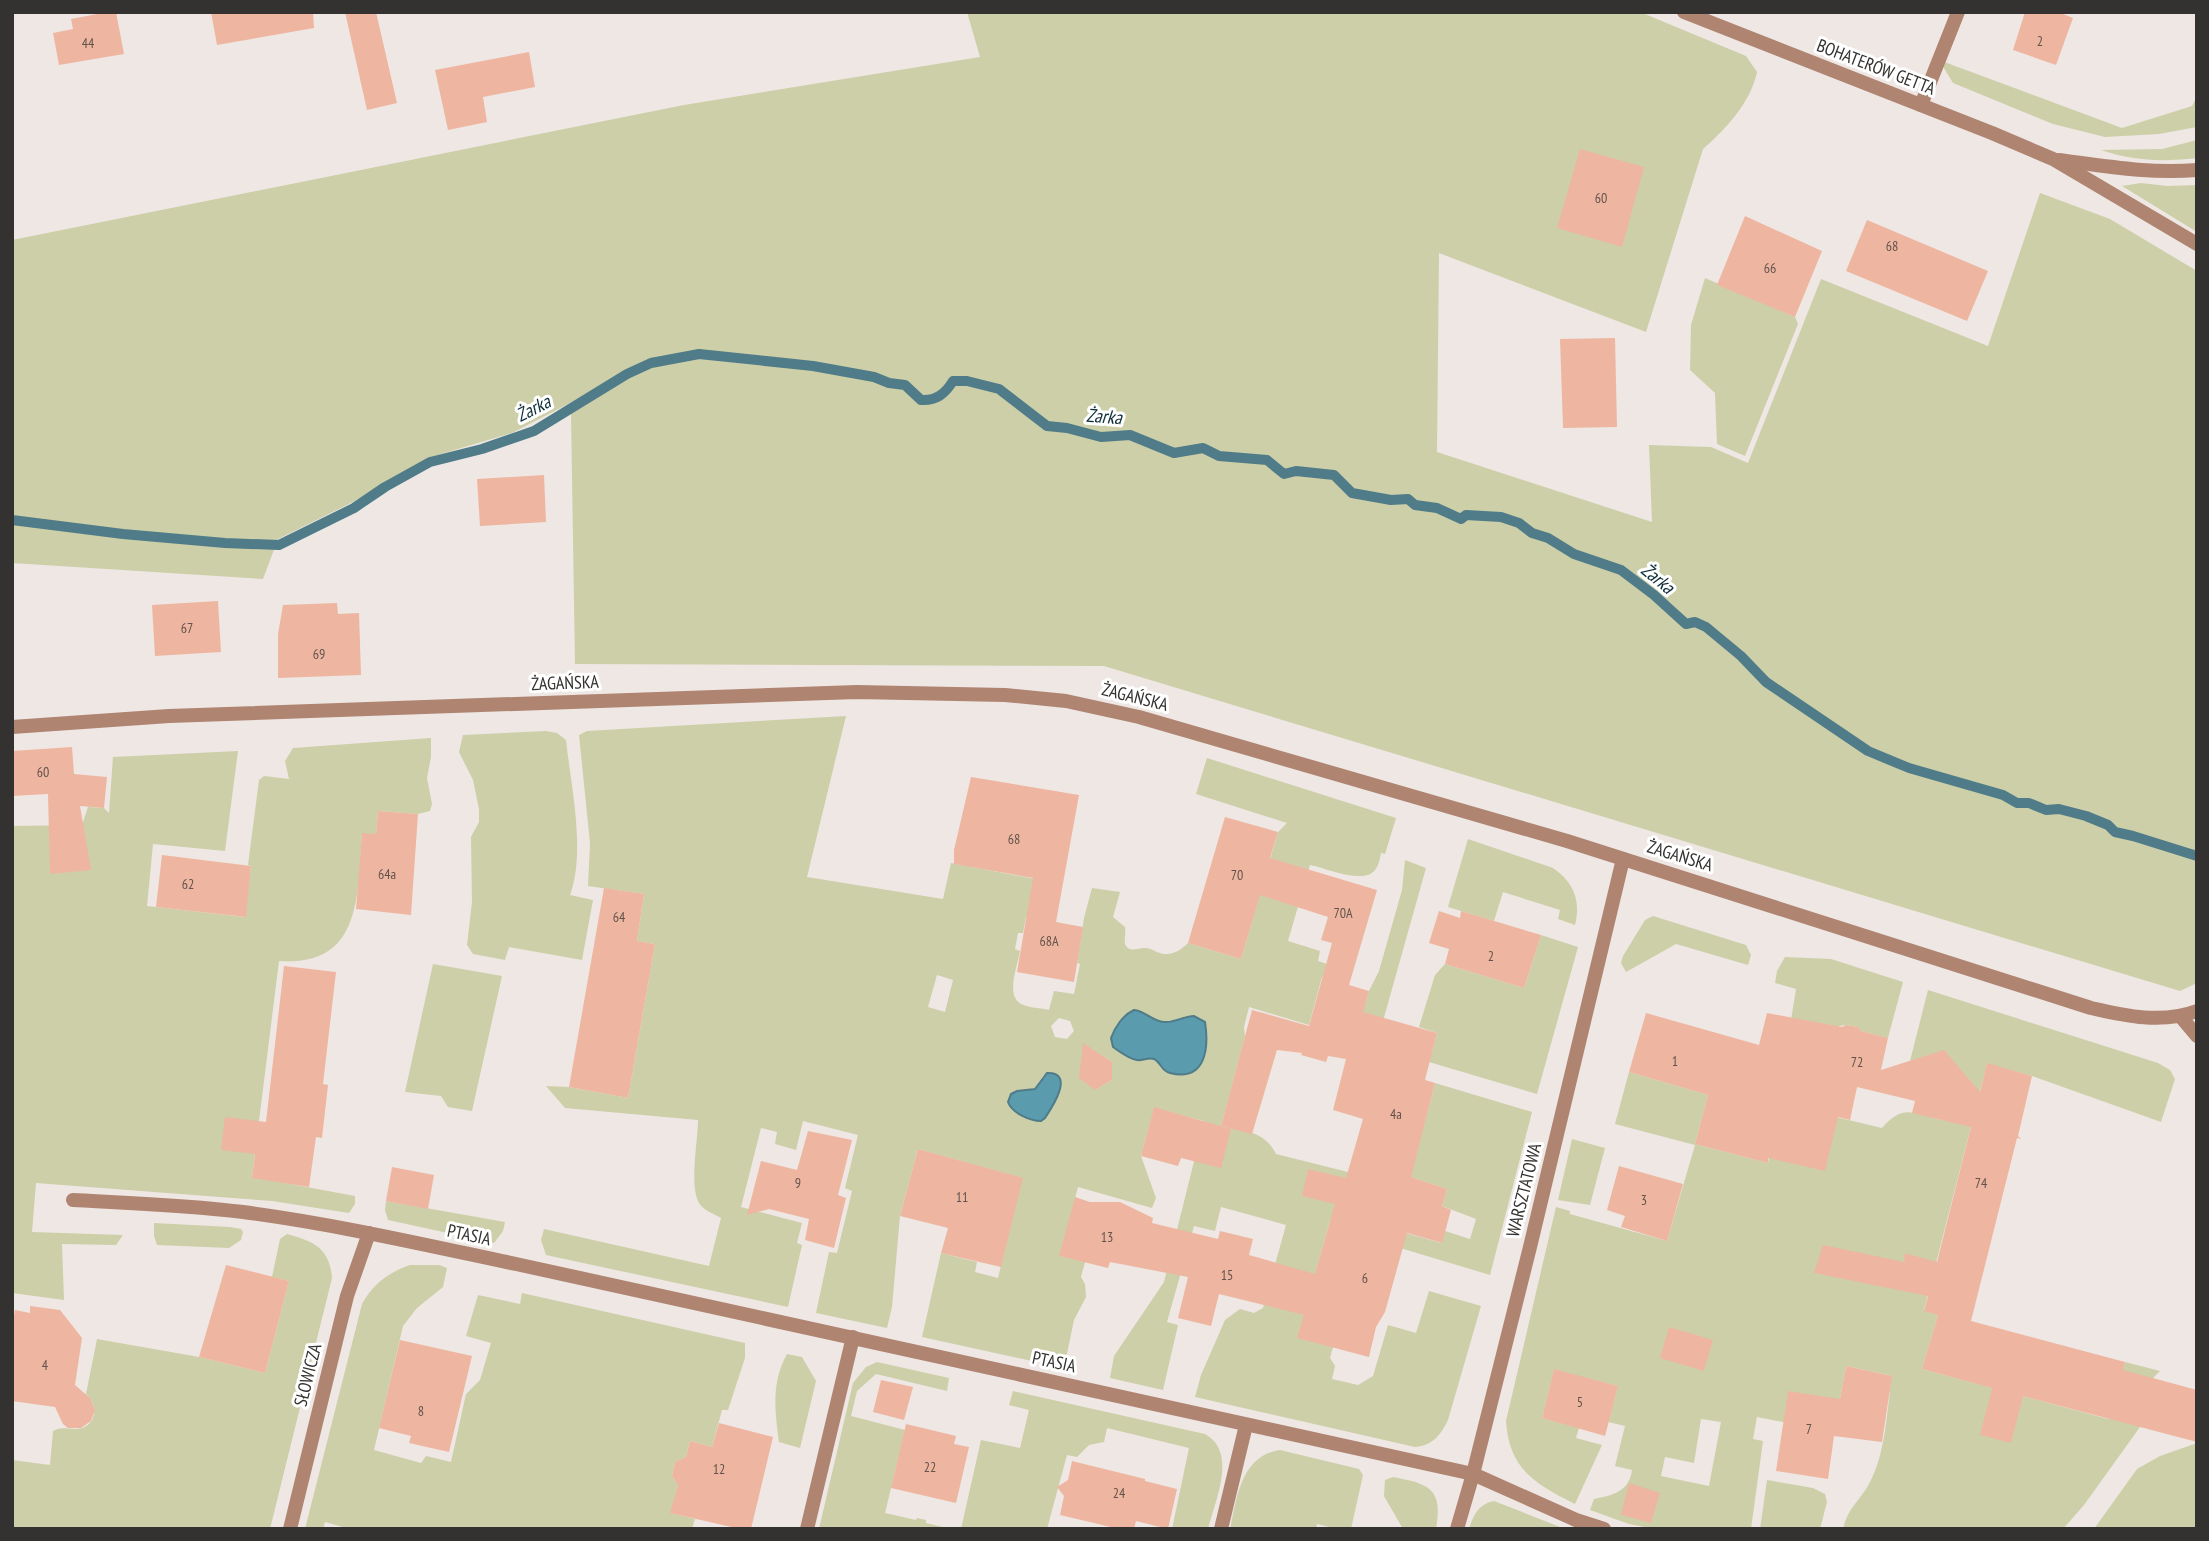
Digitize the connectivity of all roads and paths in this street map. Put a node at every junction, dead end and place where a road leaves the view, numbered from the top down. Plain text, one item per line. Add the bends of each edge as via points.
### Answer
1 (1684, 12) edge
2 (1958, 12) edge
3 (1921, 106) junction
4 (2053, 159) junction
5 (2197, 170) edge
6 (2197, 244) edge
7 (12, 727) edge
8 (1623, 859) junction
9 (2197, 1011) edge
10 (2181, 1017) junction
11 (2197, 1037) edge
12 (73, 1200) dead end
13 (369, 1233) junction
14 (853, 1337) junction
15 (1246, 1425) junction
16 (1473, 1474) junction
17 (290, 1529) edge
18 (807, 1529) edge
19 (1222, 1529) edge
20 (1457, 1529) edge
21 (1604, 1529) edge

1 - 3 street, BOHATERÓW GETTA
2 - 3 street
3 - 4 street, BOHATERÓW GETTA
4 - 5 street, BOHATERÓW GETTA via 2130,169
4 - 6 street, BOHATERÓW GETTA
7 - 8 street, ŻAGAŃSKA via 169,716 856,692 1005,695 1066,701 1139,717
8 - 10 street, ŻAGAŃSKA via 2091,1008 2134,1016
8 - 16 street, WARSZTATOWA
9 - 10 street
10 - 11 street
12 - 13 street, PTASIA via 243,1212
13 - 14 street, PTASIA
13 - 17 street, SŁOWICZA via 347,1296
14 - 15 street, PTASIA
14 - 18 street
15 - 16 street, PTASIA
15 - 19 street
16 - 20 street, WARSZTATOWA
16 - 21 street, PTASIA

